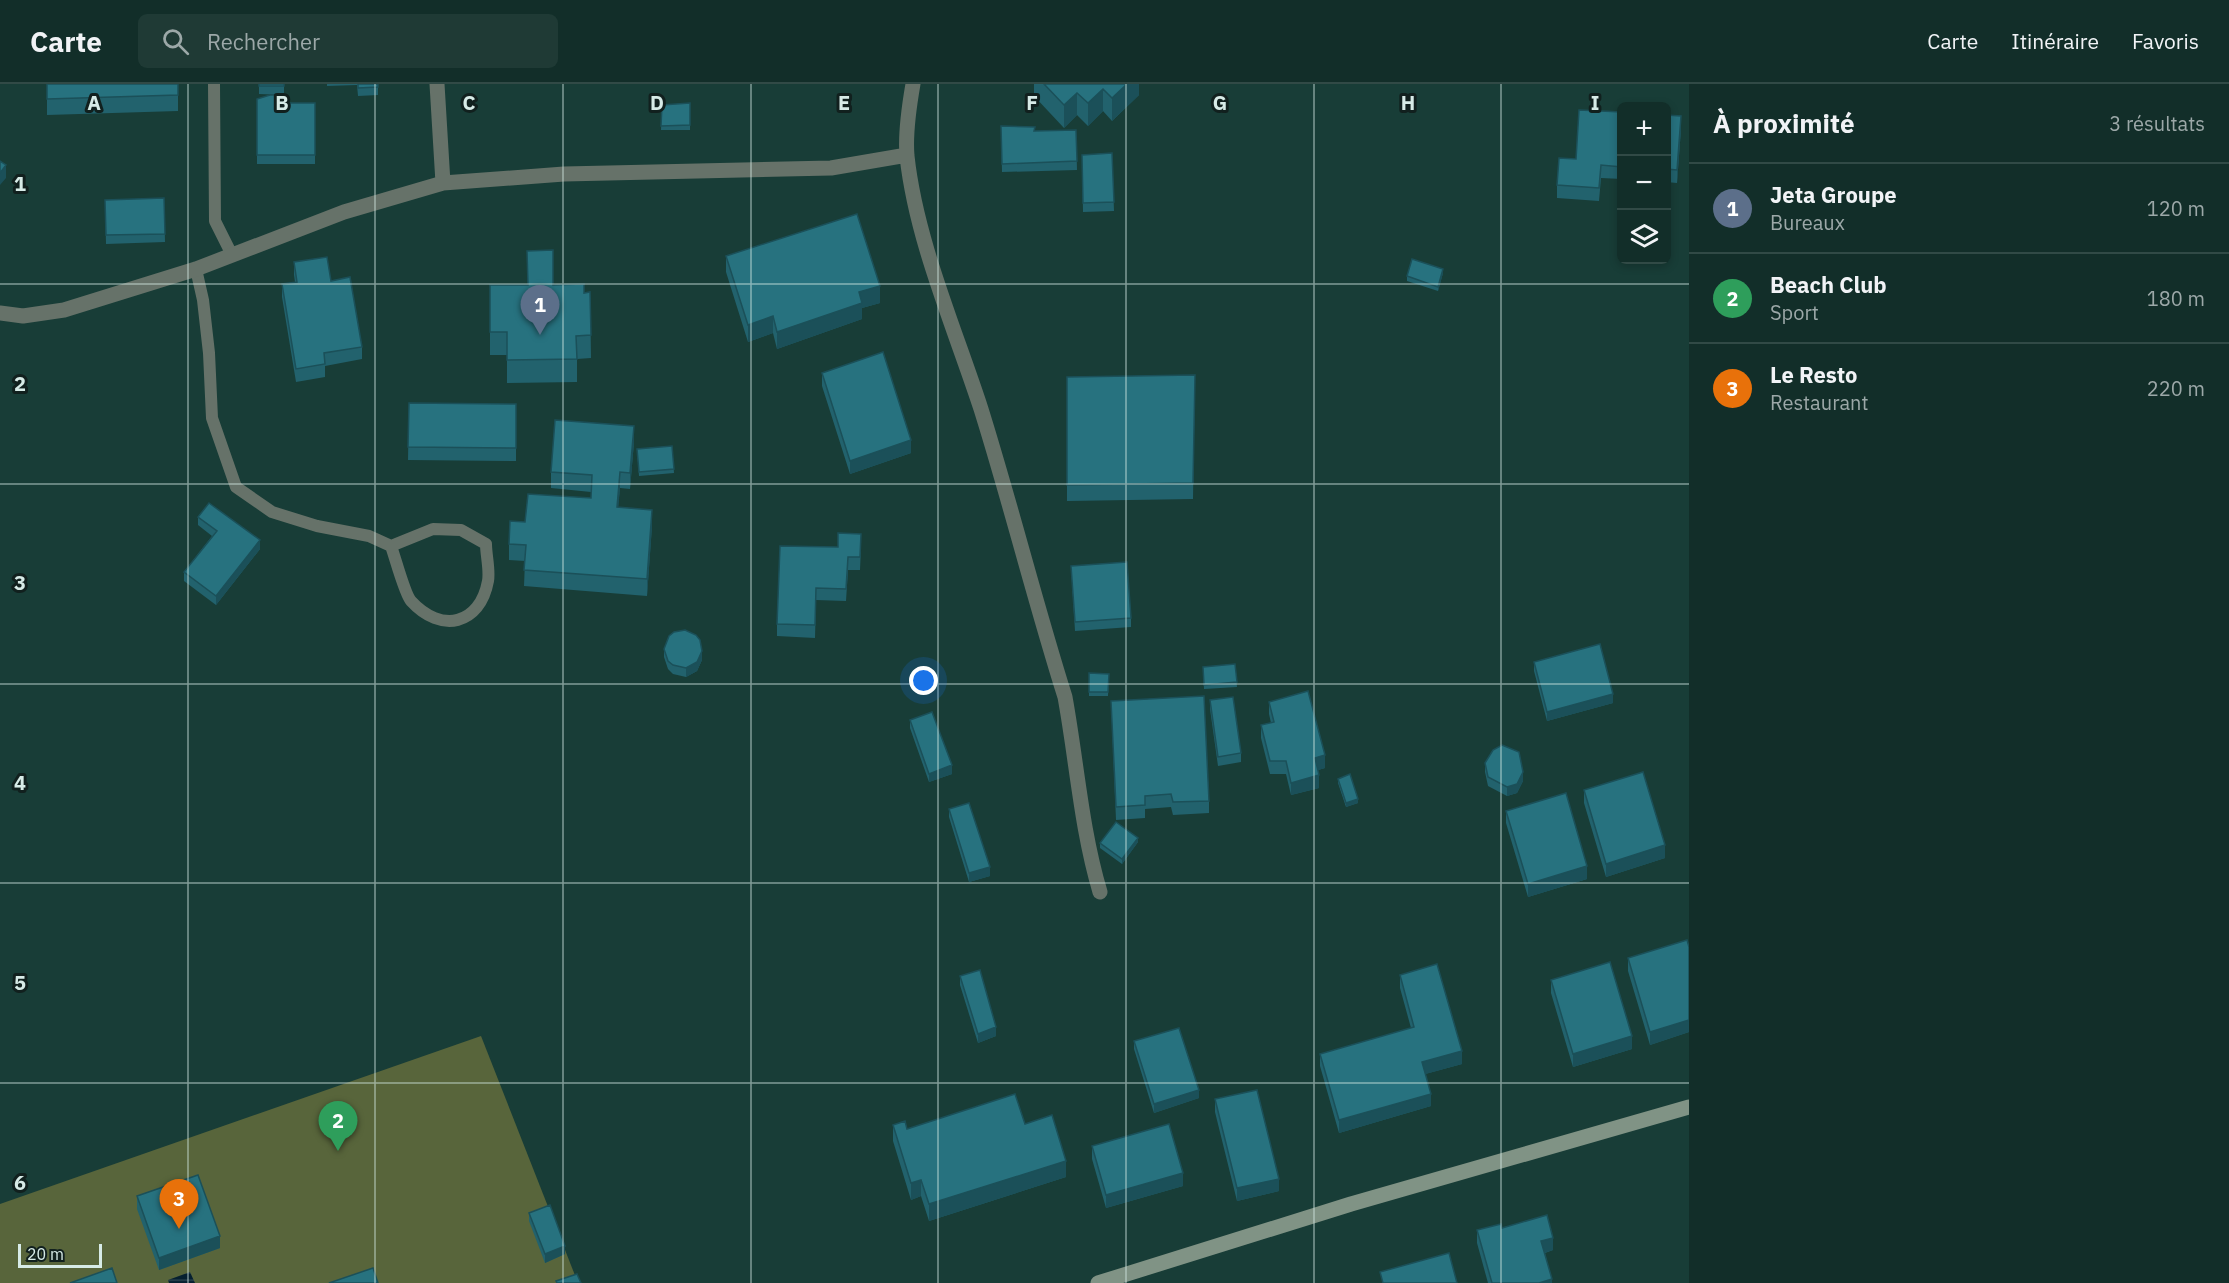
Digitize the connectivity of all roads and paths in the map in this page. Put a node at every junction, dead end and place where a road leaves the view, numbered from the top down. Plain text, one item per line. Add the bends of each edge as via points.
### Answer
1 (214, 84) edge
2 (437, 84) edge
3 (913, 84) edge
4 (907, 155) junction
5 (443, 183) junction
6 (232, 255) junction
7 (196, 269) junction
8 (0, 313) edge
9 (391, 546) junction
10 (1100, 892) dead end
11 (1689, 1107) edge
12 (1098, 1283) edge

1 - 6 lane via 215,221
2 - 5 street
3 - 4 street
4 - 5 street via 831,168 564,174
4 - 10 street via 927,246 981,410 1065,697 1089,856
5 - 6 street via 344,212
6 - 7 street
7 - 8 street via 64,310 23,316
7 - 9 lane via 209,353 212,418 237,487 272,512 369,536
9 - 9 lane via 410,600 435,620 458,621 477,607 488,580 486,544 460,530 433,529
11 - 12 main road via 1351,1204

